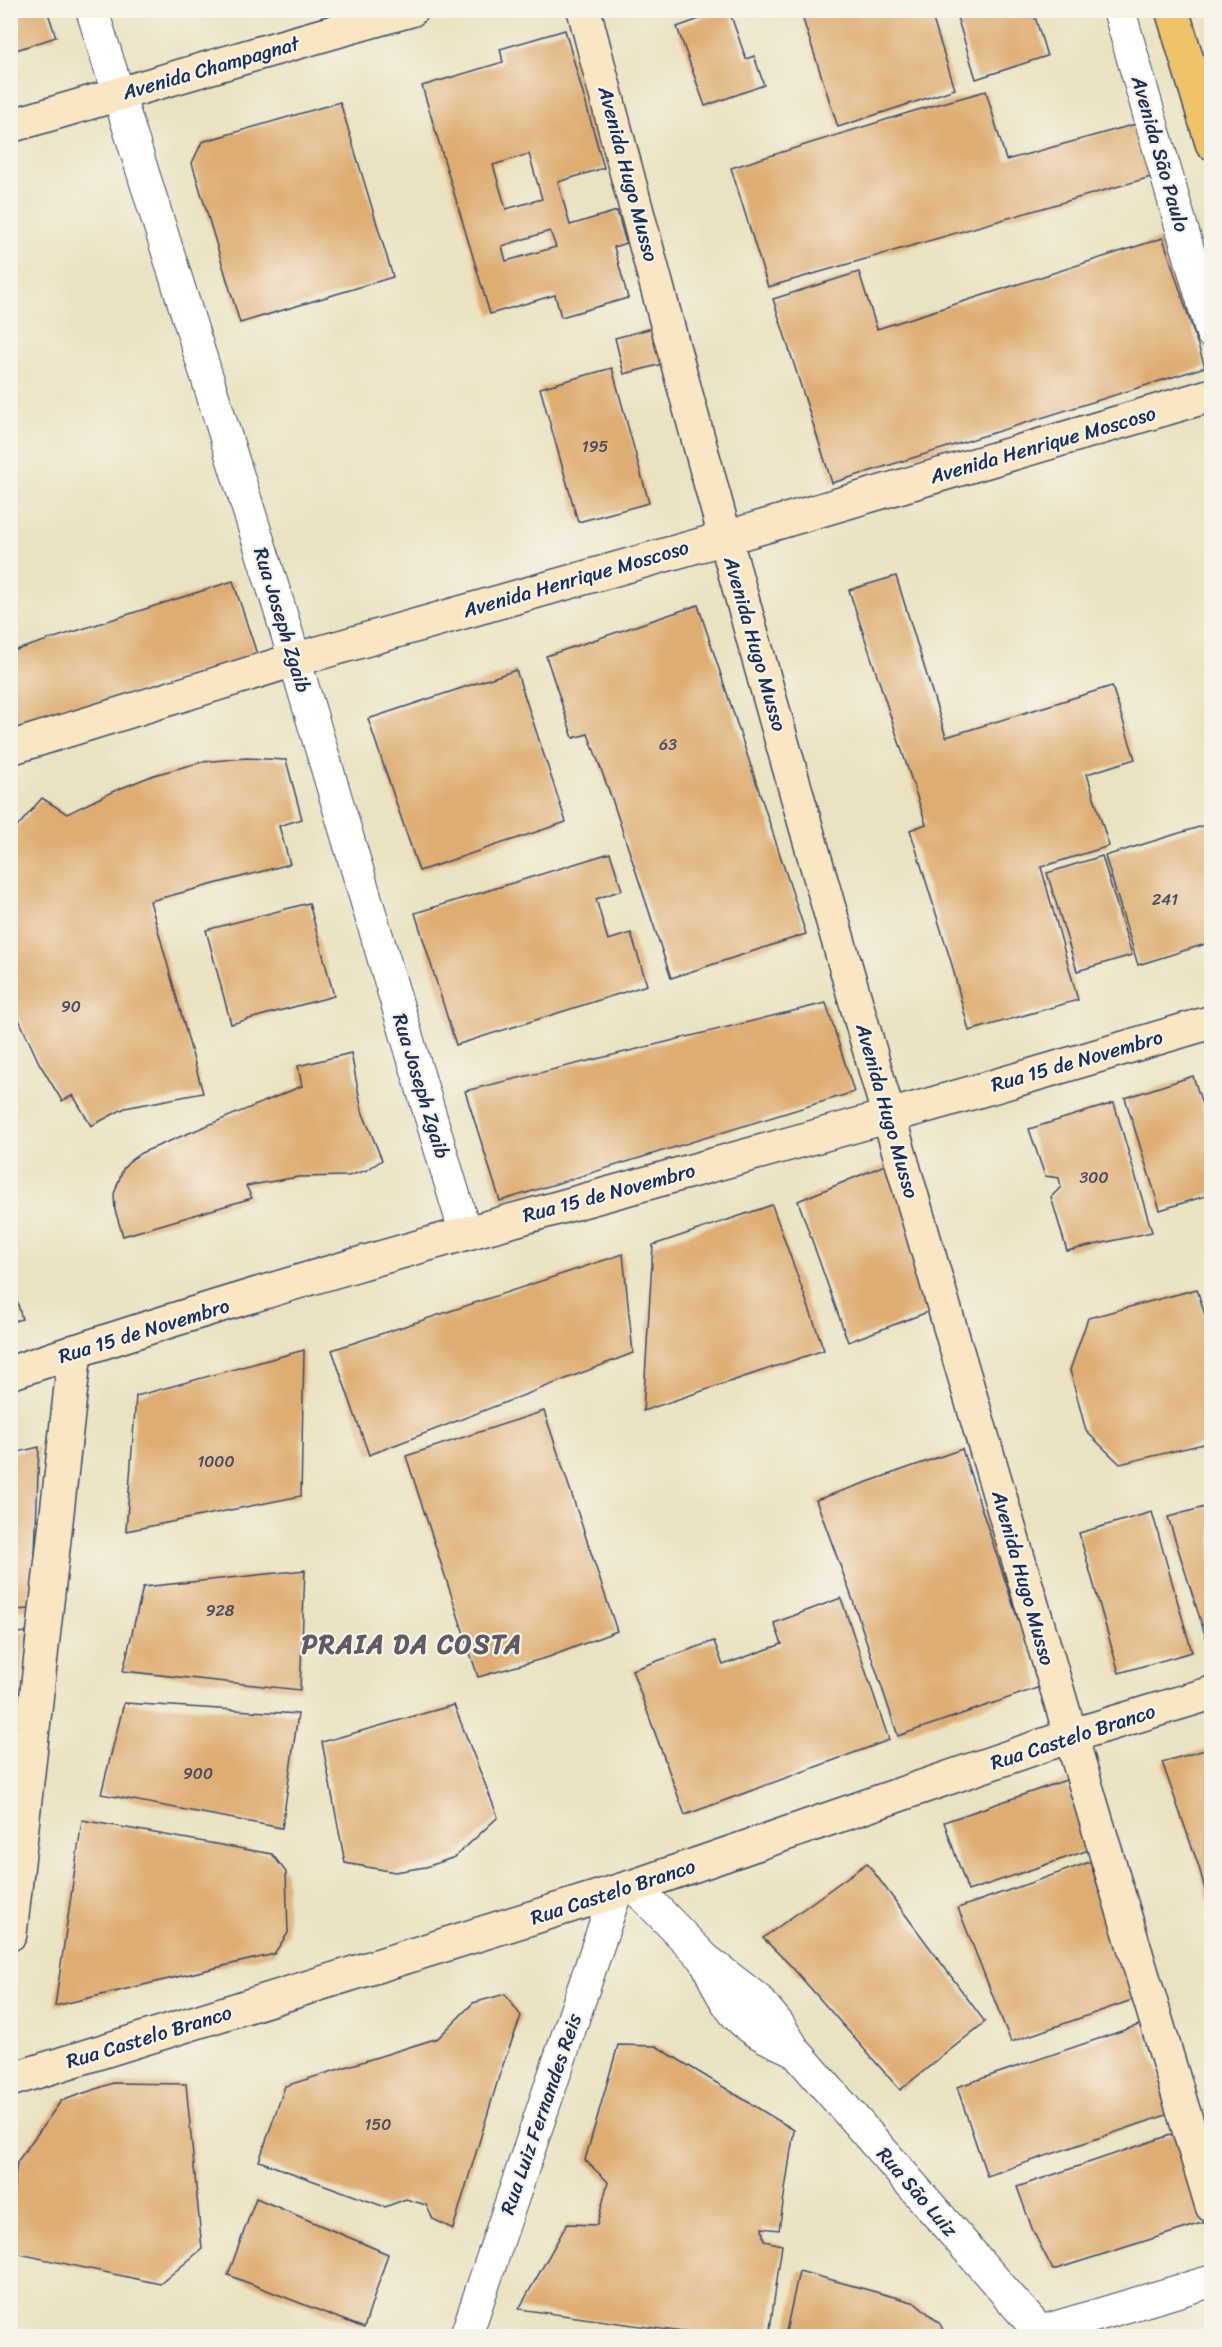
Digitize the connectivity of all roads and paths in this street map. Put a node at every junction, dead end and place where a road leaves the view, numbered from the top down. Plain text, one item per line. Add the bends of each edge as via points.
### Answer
1 (92, 10) edge
2 (411, 10) edge
3 (584, 10) edge
4 (1119, 10) edge
5 (1172, 10) edge
6 (118, 95) junction
7 (10, 126) edge
8 (1212, 143) edge
9 (1212, 333) edge
10 (1212, 395) edge
11 (725, 538) junction
12 (294, 660) junction
13 (10, 748) edge
14 (1212, 1022) edge
15 (888, 1116) junction
16 (465, 1232) junction
17 (75, 1351) junction
18 (10, 1373) edge
19 (1212, 1693) edge
20 (1070, 1736) junction
21 (625, 1889) junction
22 (10, 1934) edge
23 (10, 2080) edge
24 (1212, 2206) edge
25 (1212, 2281) edge
26 (1040, 2334) edge
27 (466, 2337) edge

1 - 6 street, Rua Joseph Zgaib
2 - 6 main road, Avenida Champagnat
3 - 11 main road, Avenida Hugo Musso
4 - 9 street, Avenida São Paulo
5 - 8 main road
6 - 7 main road, Avenida Champagnat
6 - 12 street, Rua Joseph Zgaib
10 - 11 main road, Avenida Henrique Moscoso
11 - 12 main road, Avenida Henrique Moscoso
11 - 15 main road, Avenida Hugo Musso
12 - 13 main road, Avenida Henrique Moscoso
12 - 16 street, Rua Joseph Zgaib
14 - 15 main road, Rua 15 de Novembro
15 - 16 main road, Rua 15 de Novembro
15 - 20 main road, Avenida Hugo Musso
16 - 17 main road, Rua 15 de Novembro
17 - 18 main road, Rua 15 de Novembro
17 - 22 main road
19 - 20 main road, Rua Castelo Branco
20 - 21 main road, Rua Castelo Branco
20 - 24 main road, Avenida Hugo Musso
21 - 23 main road, Rua Castelo Branco
21 - 26 street, Rua São Luiz via 758,2000 795,2051
21 - 27 street, Rua Luiz Fernandes Reis
25 - 26 street

